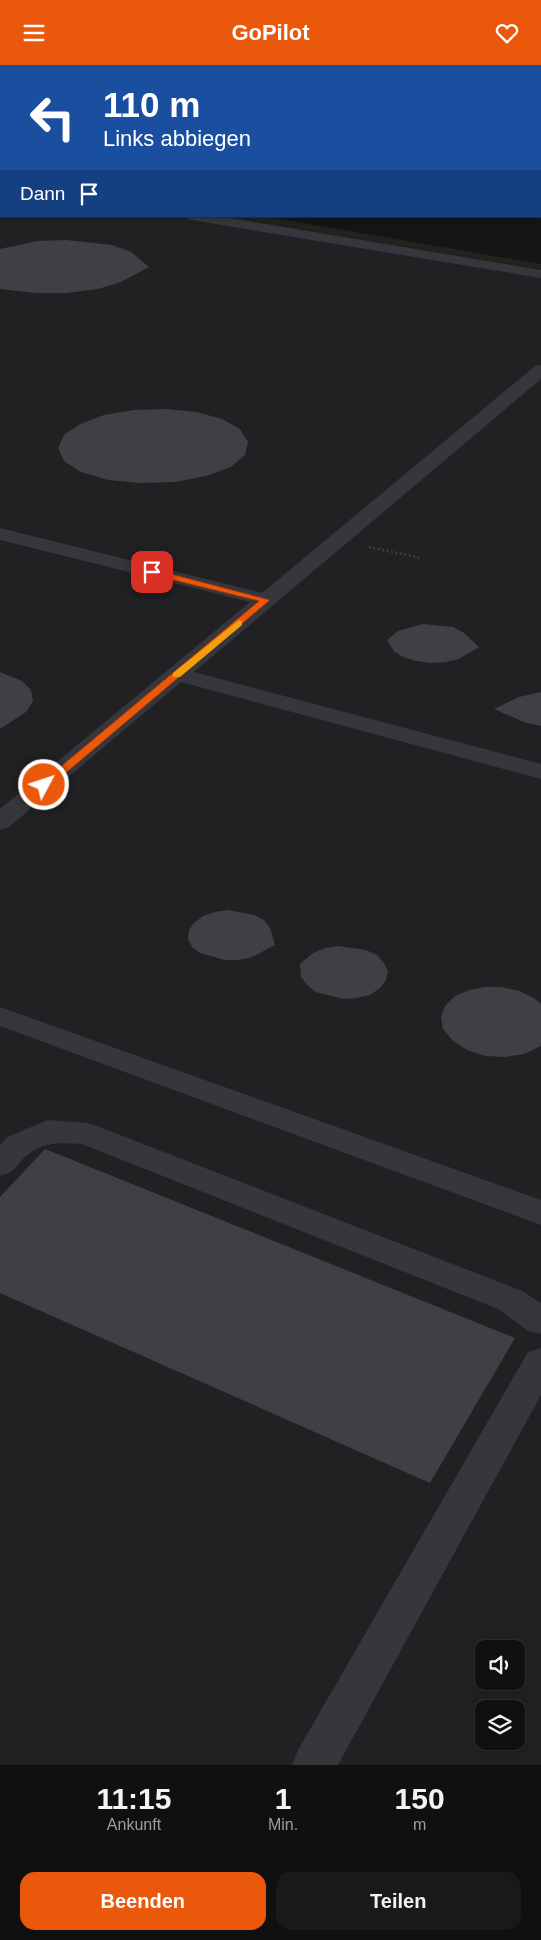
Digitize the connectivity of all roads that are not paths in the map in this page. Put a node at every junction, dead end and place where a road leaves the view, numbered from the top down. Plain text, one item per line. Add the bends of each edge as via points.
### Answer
1 (197, 217) edge
2 (541, 274) edge
3 (541, 370) edge
4 (0, 534) edge
5 (266, 600) junction
6 (177, 674) junction
7 (541, 772) edge
8 (0, 823) edge
9 (0, 1015) edge
10 (0, 1165) edge
11 (541, 1213) edge
12 (541, 1321) edge
13 (541, 1362) edge
14 (314, 1765) edge

1 - 2 street
3 - 5 street via 523,394
4 - 5 street
5 - 6 street
6 - 7 street
6 - 8 street
9 - 11 street
10 - 12 street via 18,1145 48,1131 86,1134 510,1300
13 - 14 street

